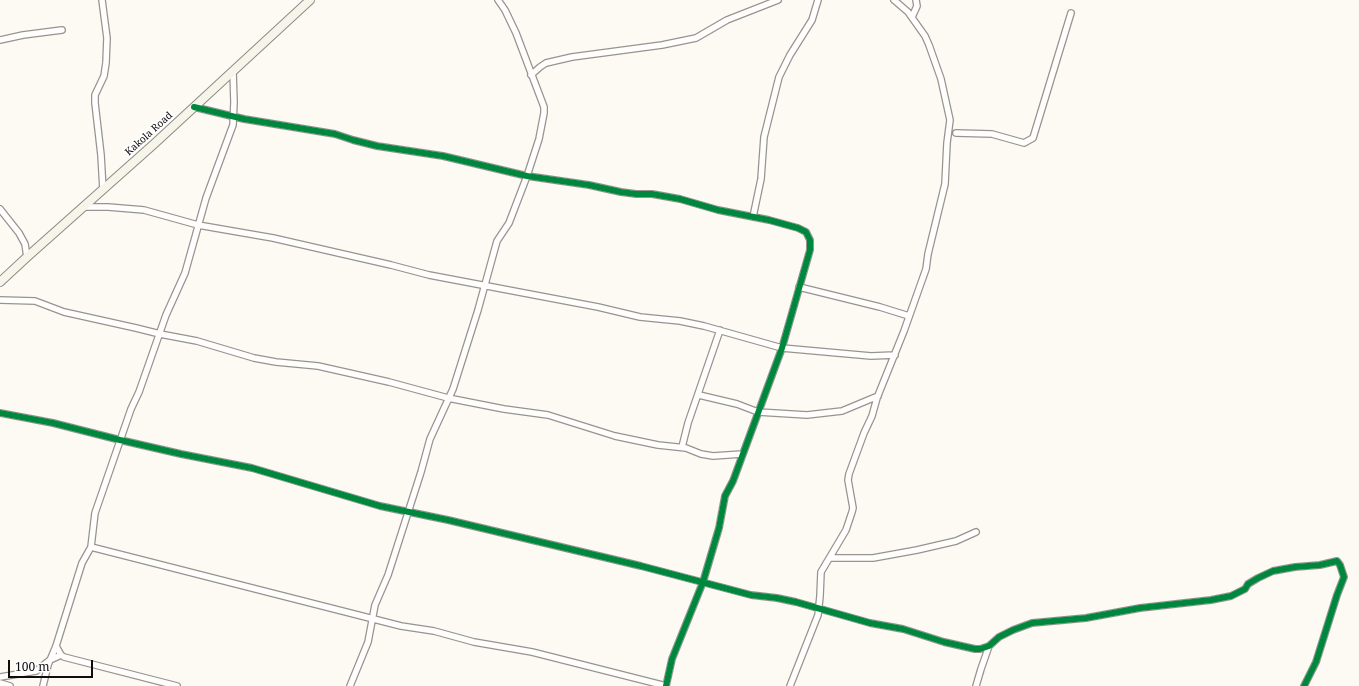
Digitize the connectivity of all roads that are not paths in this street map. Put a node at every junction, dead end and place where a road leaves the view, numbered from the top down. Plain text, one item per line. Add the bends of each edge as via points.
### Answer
1 (102, 0) edge
2 (310, 0) edge
3 (498, 0) edge
4 (778, 0) edge
5 (822, 0) edge
6 (894, 0) edge
7 (916, 0) edge
8 (817, 3) edge
9 (1071, 13) dead end
10 (912, 17) junction
11 (62, 30) dead end
12 (0, 40) edge
13 (233, 71) junction
14 (531, 75) junction
15 (194, 107) junction
16 (233, 116) junction
17 (956, 133) dead end
18 (527, 176) junction
19 (103, 190) junction
20 (84, 207) junction
21 (0, 209) edge
22 (753, 217) junction
23 (198, 225) junction
24 (27, 257) junction
25 (0, 282) edge
26 (485, 284) junction
27 (798, 287) junction
28 (0, 300) edge
29 (909, 316) junction
30 (720, 330) junction
31 (160, 334) junction
32 (782, 348) junction
33 (895, 355) junction
34 (699, 394) junction
35 (878, 396) junction
36 (448, 398) junction
37 (758, 412) junction
38 (0, 413) edge
39 (120, 440) junction
40 (682, 447) junction
41 (742, 454) junction
42 (408, 512) junction
43 (976, 532) dead end
44 (91, 547) junction
45 (831, 558) junction
46 (703, 582) junction
47 (819, 608) junction
48 (371, 618) junction
49 (56, 646) junction
50 (989, 646) junction
51 (61, 655) junction
52 (50, 660) junction
53 (0, 677) edge
54 (0, 683) edge
55 (10, 686) edge
56 (44, 686) edge
57 (177, 686) edge
58 (350, 686) edge
59 (666, 686) edge
60 (790, 686) edge
61 (976, 686) edge
62 (1304, 686) edge

1 - 19 street via 107,38 106,63 95,102
2 - 13 main road, Kakola Road
3 - 14 street via 516,33
4 - 14 street via 727,20 696,38 572,57 546,63
5 - 8 street
6 - 10 street
7 - 10 street via 917,6
8 - 22 street via 812,20 779,77 764,137 761,179
9 - 17 street via 1033,138 1024,144 992,134
10 - 29 street via 929,45 941,79 950,120 945,184 926,269
11 - 12 street
13 - 15 main road, Kakola Road
13 - 16 street
14 - 18 street via 544,110 539,139
15 - 16 street
15 - 19 main road, Kakola Road
16 - 18 street via 335,134 377,146 443,156
16 - 23 street via 230,133 208,190
18 - 22 street via 680,199
18 - 26 street via 506,229 497,241
19 - 20 main road, Kakola Road
20 - 23 street via 144,210
20 - 24 main road, Kakola Road
21 - 24 street via 25,244
22 - 27 street via 798,228 808,235 810,250
23 - 26 street via 273,238 429,275
23 - 31 street via 185,273
24 - 25 main road, Kakola Road
26 - 30 street via 622,314
26 - 36 street
27 - 29 street
27 - 32 street
28 - 31 street via 35,301 64,312
29 - 33 street
30 - 32 street
30 - 34 street
31 - 36 street via 197,341 254,358 350,373
31 - 39 street
32 - 33 street via 871,356
32 - 37 street
33 - 35 street
34 - 37 street
34 - 40 street
35 - 37 street via 833,413 807,416
35 - 45 street via 849,474 852,512 846,530
36 - 40 street via 548,415 629,439
36 - 42 street via 430,439
37 - 41 street
38 - 39 street
39 - 42 street via 252,468
39 - 44 street via 94,513
40 - 41 street via 707,456
41 - 46 street via 725,496
42 - 46 street
42 - 48 street
43 - 45 street via 956,541 873,558
44 - 48 street
44 - 49 street via 82,563
45 - 47 street via 824,565 820,575
46 - 47 street via 751,595
46 - 59 street via 672,659
47 - 50 street via 965,647 980,650
47 - 60 street
48 - 58 street via 368,642
48 - 59 street via 474,642 532,652
49 - 51 street
49 - 52 street
50 - 61 street
50 - 62 street via 1013,630 1032,623 1086,618 1231,596 1273,571 1295,566 1320,566 1337,561 1344,577 1316,662
51 - 52 street
51 - 57 street
52 - 53 street via 36,671
52 - 56 street
54 - 55 street

